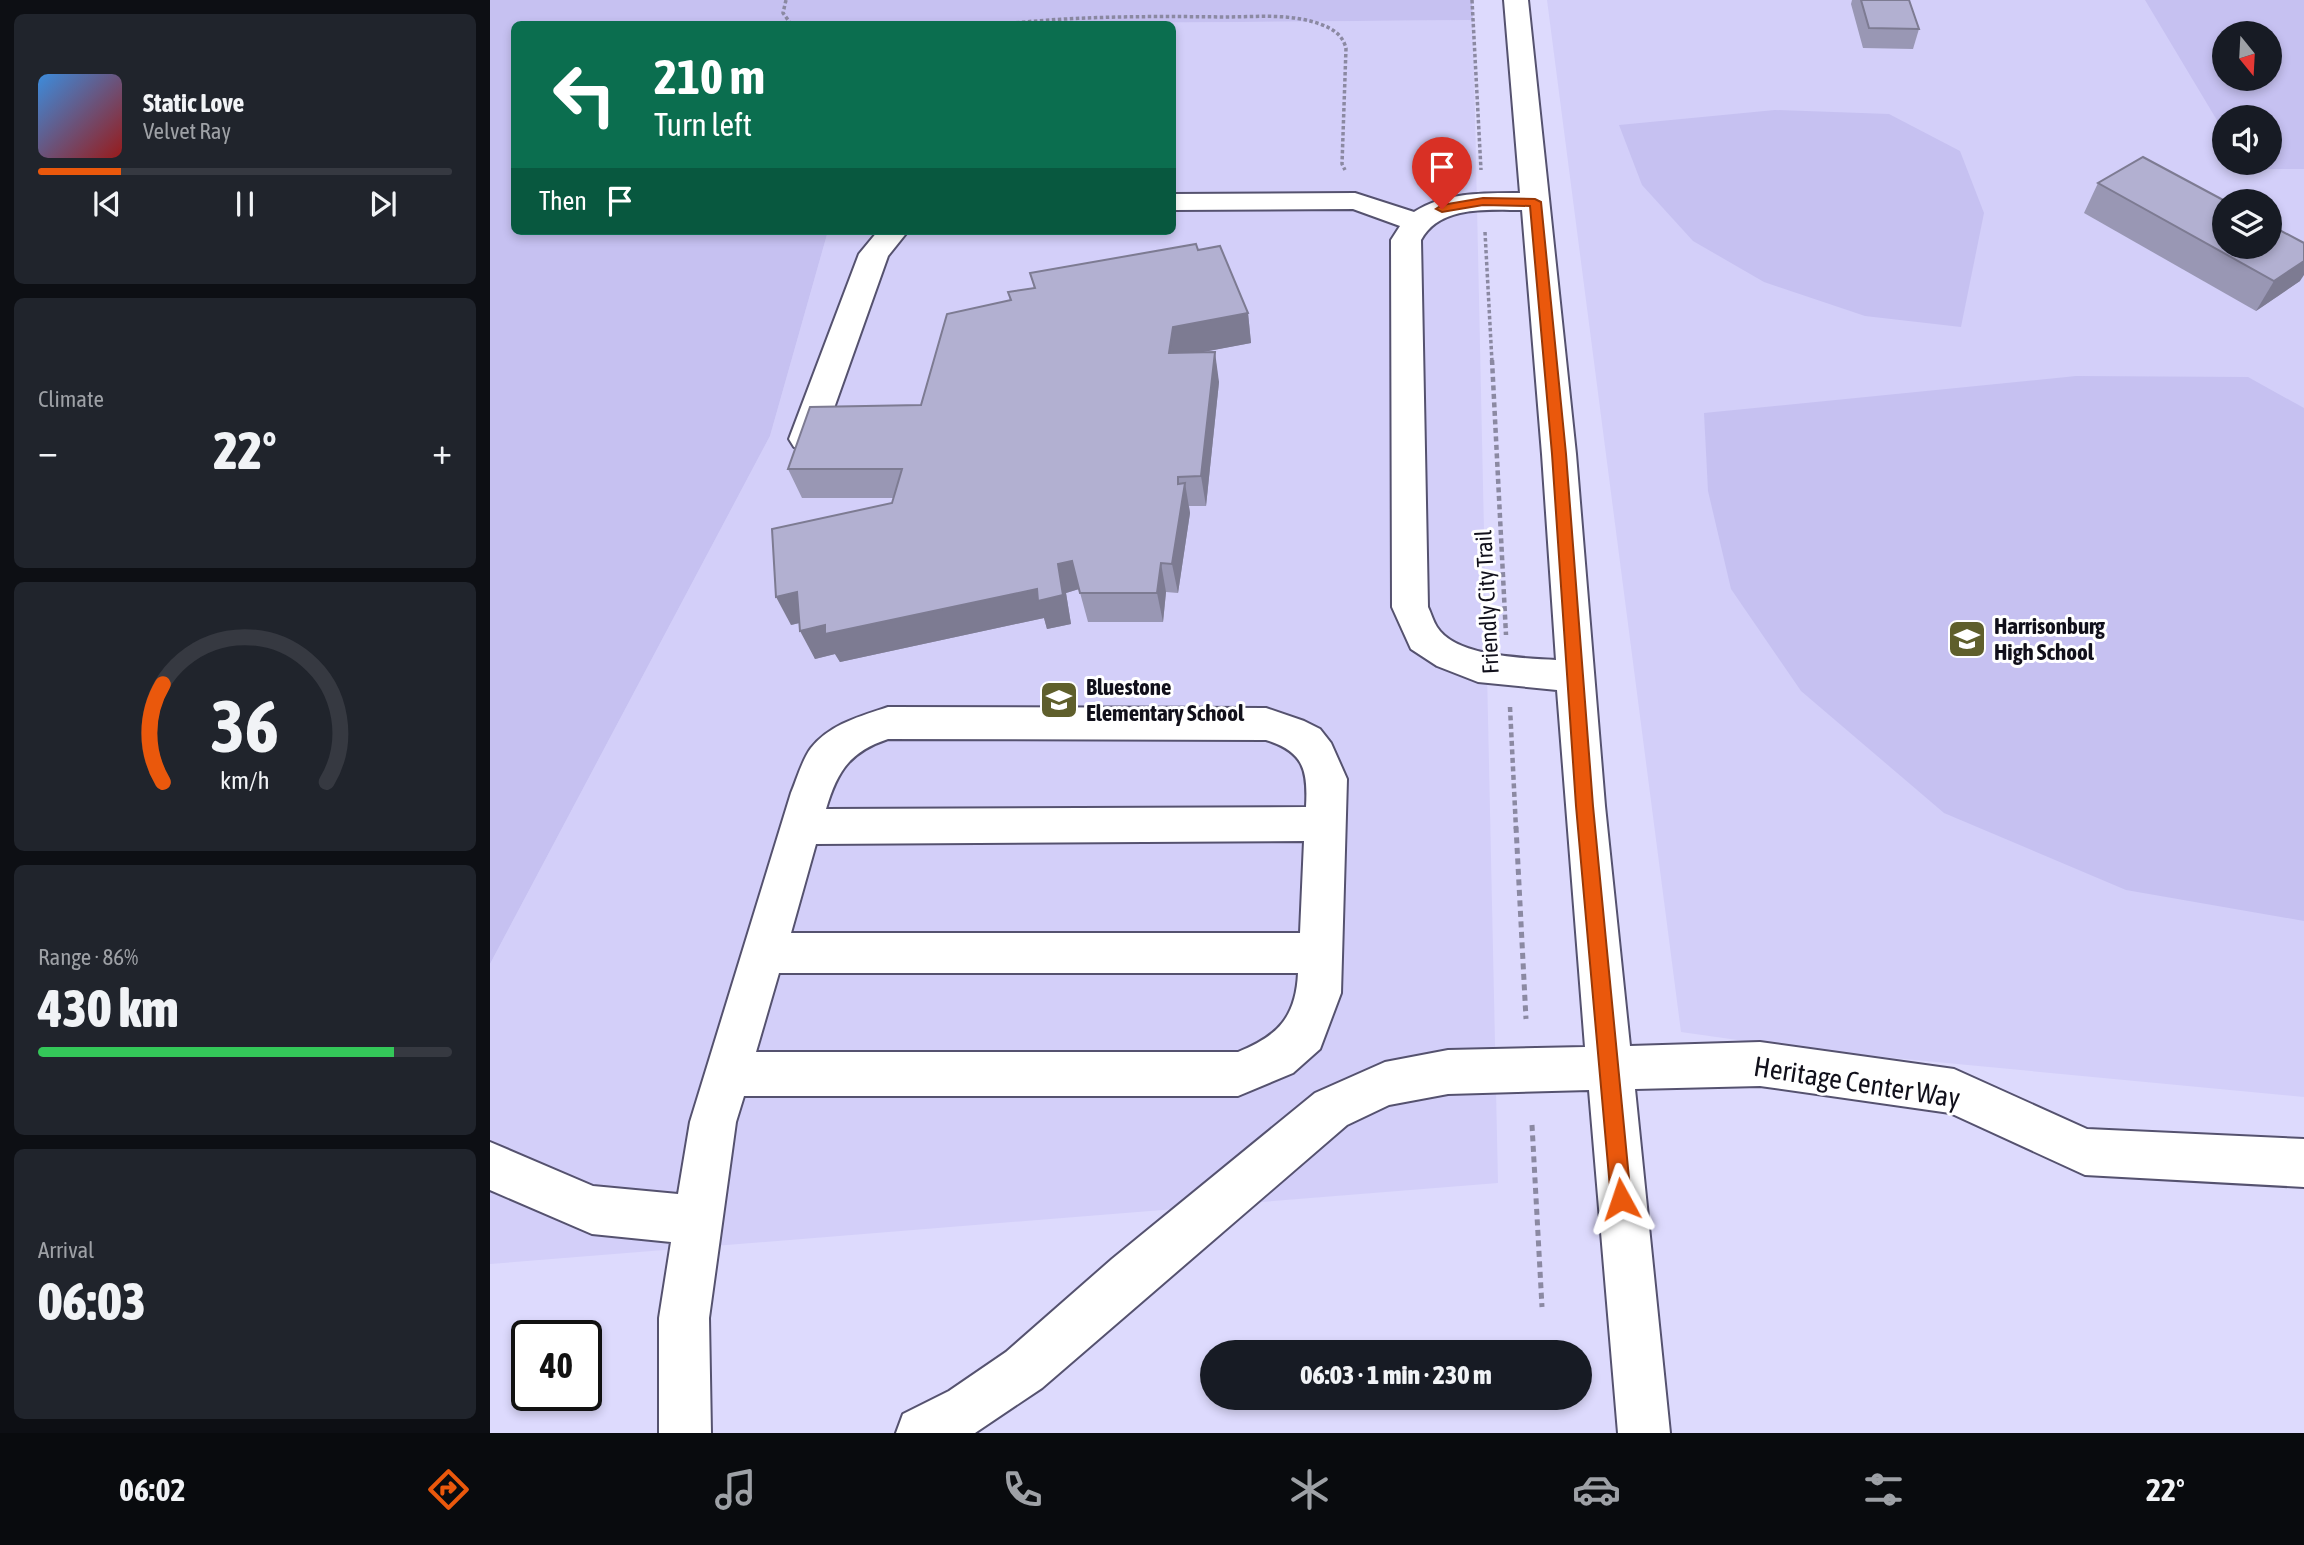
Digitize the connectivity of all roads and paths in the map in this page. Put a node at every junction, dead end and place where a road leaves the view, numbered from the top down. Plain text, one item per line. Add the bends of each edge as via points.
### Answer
1 (786, 0) edge
2 (1472, 0) edge
3 (1516, 0) edge
4 (789, 21) edge
5 (1033, 21) edge
6 (1346, 172) dead end
7 (1176, 202) edge
8 (1483, 202) junction
9 (1535, 202) junction
10 (1416, 223) junction
11 (891, 235) edge
12 (806, 439) edge
13 (1508, 672) junction
14 (1575, 676) junction
15 (1326, 824) junction
16 (801, 827) junction
17 (764, 953) junction
18 (1321, 953) junction
19 (1526, 1018) dead end
20 (1608, 1069) junction
21 (728, 1074) junction
22 (1532, 1125) dead end
23 (2304, 1163) edge
24 (490, 1166) edge
25 (699, 1220) junction
26 (1542, 1307) dead end
27 (685, 1433) edge
28 (922, 1433) edge
29 (1643, 1433) edge

1 - 4 path via 783,13
2 - 8 path, Friendly City Trail
3 - 9 street
5 - 6 path via 1179,16 1300,19 1331,28 1346,48 1342,164
7 - 10 street via 1356,201
8 - 9 street
8 - 10 street via 1442,209
8 - 13 path, Friendly City Trail
9 - 14 street
10 - 13 street via 1406,240 1410,607 1424,639 1450,656
11 - 12 street via 874,254
13 - 14 street
13 - 19 path, Friendly City Trail
14 - 20 street
15 - 16 street
15 - 16 street via 1327,779 1319,757 1301,734 1266,724 888,723 855,734 825,759
15 - 18 street
16 - 17 street
17 - 18 street
17 - 21 street
18 - 21 street via 1319,993 1304,1034 1277,1058 1238,1074
20 - 23 street, Heritage Center Way via 1760,1064 1954,1091 2085,1152
20 - 28 street, Heritage Center Way via 1448,1072 1385,1084 1331,1109 1024,1370
20 - 29 street
21 - 25 street via 713,1122
22 - 26 path
24 - 25 street via 592,1210
25 - 27 street via 684,1318

